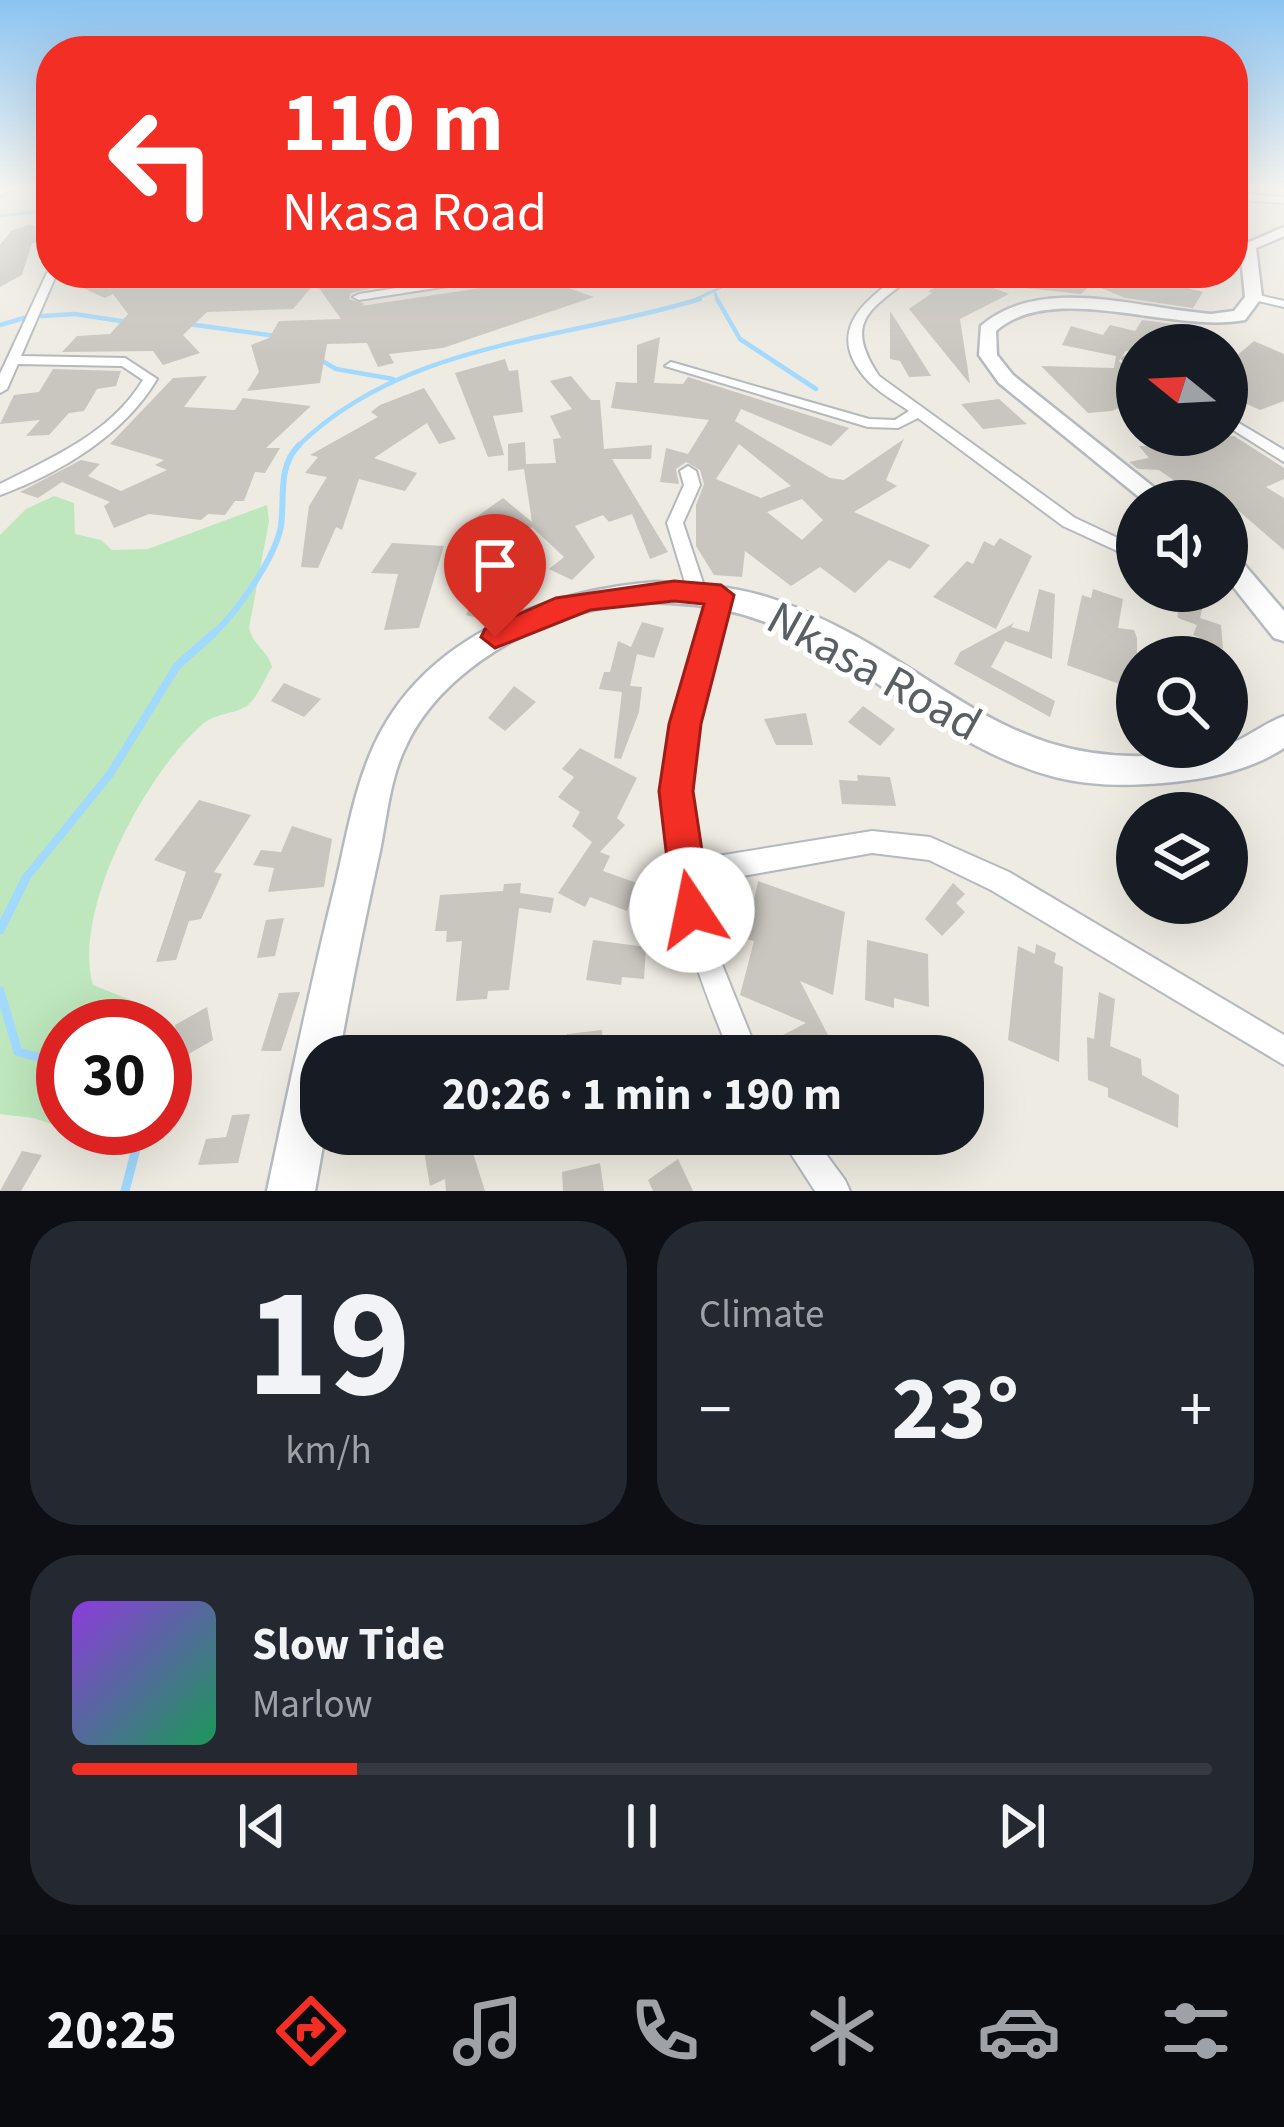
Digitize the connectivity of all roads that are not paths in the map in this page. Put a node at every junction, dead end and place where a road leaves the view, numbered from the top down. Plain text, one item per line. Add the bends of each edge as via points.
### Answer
1 (1248, 246) edge
2 (46, 288) edge
3 (399, 288) edge
4 (890, 288) edge
5 (1254, 296) junction
6 (359, 297) dead end
7 (1284, 304) edge
8 (15, 360) junction
9 (671, 366) dead end
10 (0, 389) edge
11 (917, 412) junction
12 (1248, 434) edge
13 (1284, 457) edge
14 (688, 471) dead end
15 (1133, 480) edge
16 (0, 490) edge
17 (1116, 544) edge
18 (709, 594) junction
19 (1248, 594) edge
20 (1284, 630) edge
21 (1284, 730) edge
22 (684, 874) junction
23 (737, 1035) edge
24 (1284, 1051) edge
25 (809, 1155) edge
26 (290, 1191) edge
27 (834, 1191) edge

1 - 5 street
2 - 8 street
3 - 6 street
4 - 11 street via 864,307 854,345 874,379
5 - 7 street
5 - 15 street via 1238,316 1206,321 1035,304 1003,314 987,330 988,355 1006,379
8 - 10 street
8 - 16 street via 125,362 151,379 88,443
9 - 11 street via 868,423 898,424
11 - 17 street via 1069,522
12 - 13 street
14 - 18 street via 692,484 675,523
18 - 21 street, Nkasa Road via 812,624 984,731 1061,764 1214,764 1249,754
18 - 22 street via 679,752
18 - 26 street, Nkasa Road via 611,596 536,617 454,664 410,710 379,780
19 - 20 street
22 - 23 street via 701,947
22 - 24 street via 872,842 930,849 1000,881
25 - 27 street

